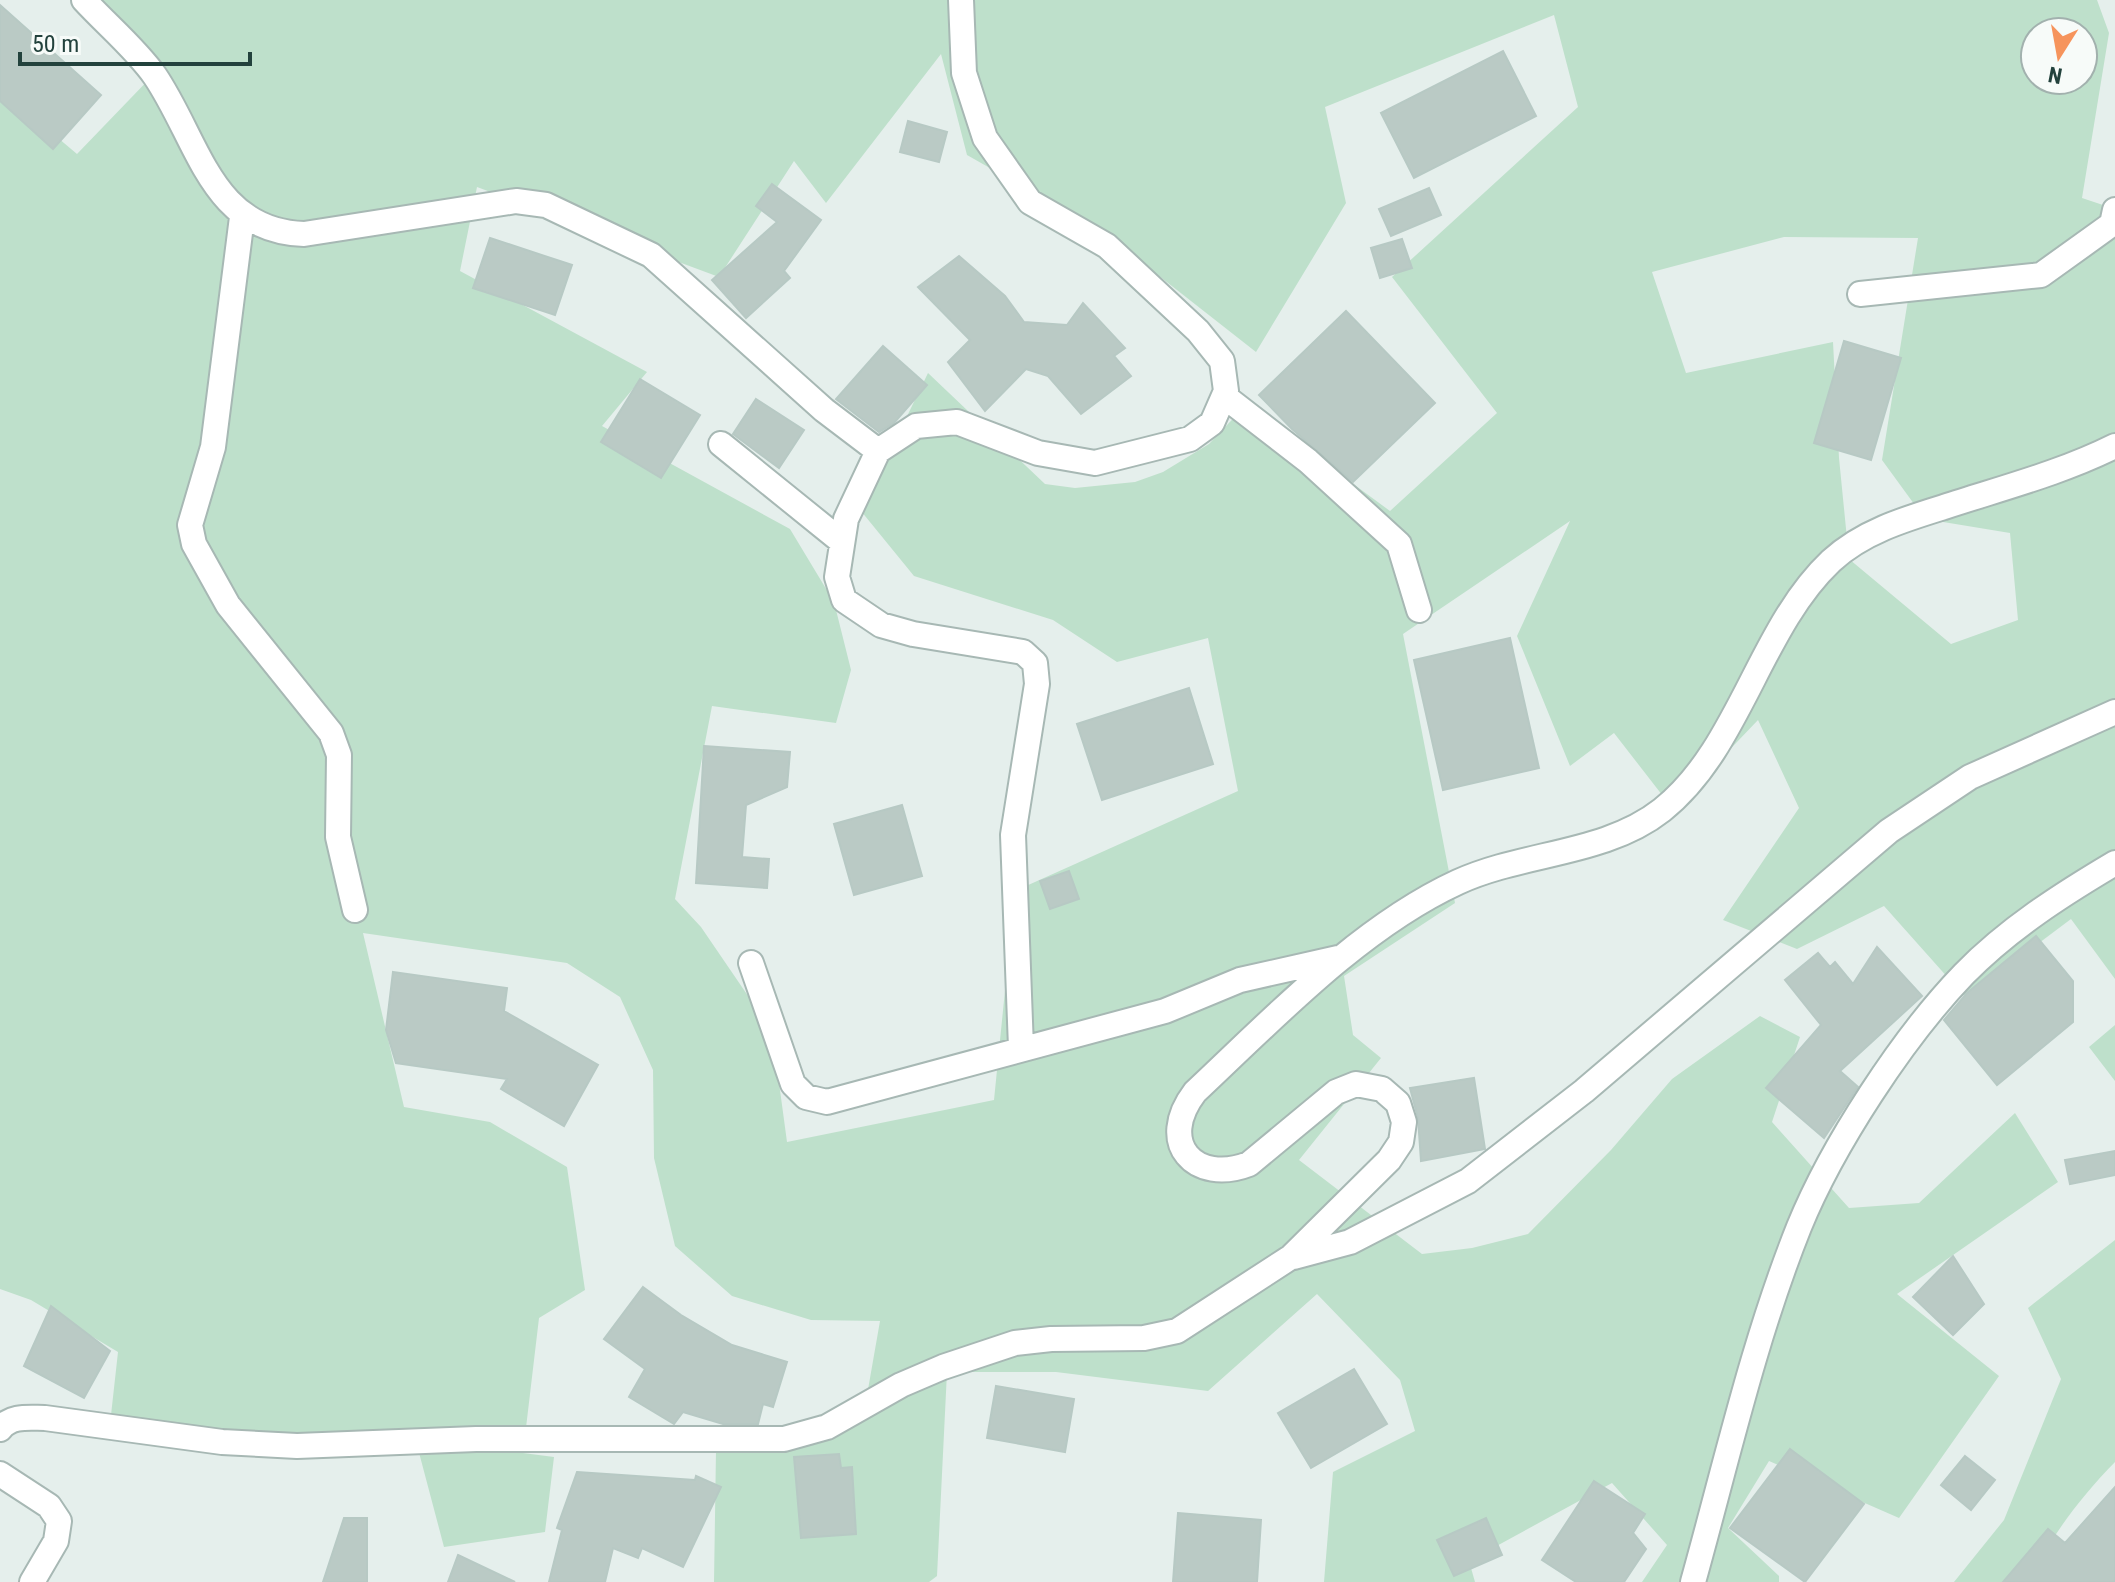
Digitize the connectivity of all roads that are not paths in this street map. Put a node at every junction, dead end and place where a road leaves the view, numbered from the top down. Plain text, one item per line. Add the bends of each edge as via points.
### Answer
1 (84, 0) edge
2 (961, 0) edge
3 (2115, 210) edge
4 (242, 217) junction
5 (1860, 294) dead end
6 (1224, 396) junction
7 (721, 444) dead end
8 (2115, 446) edge
9 (878, 451) junction
10 (841, 541) junction
11 (1419, 610) dead end
12 (2115, 712) edge
13 (2115, 863) edge
14 (355, 910) dead end
15 (1340, 957) junction
16 (751, 963) dead end
17 (1021, 1048) junction
18 (1291, 1257) junction
19 (0, 1429) edge
20 (0, 1474) edge
21 (32, 1582) edge
22 (1693, 1582) edge

1 - 4 street via 154,75 223,197
2 - 6 street via 964,73 985,138 1030,202 1107,246 1198,331 1222,361
3 - 5 street via 2112,224 2041,275
4 - 9 street via 276,233 304,234 516,201 546,205 651,255 824,410
4 - 14 street via 213,447 190,525 194,544 228,605 331,733 339,755 338,837
6 - 9 street via 1212,423 1190,439 1095,463 1038,453 957,422 916,426
6 - 11 street via 1308,461 1399,544
7 - 10 street
8 - 15 street via 2039,477 1893,523 1832,559 1798,598 1729,725 1682,791 1661,811 1621,835 1455,883
9 - 10 street
10 - 17 street via 837,577 844,600 859,612 913,634 1023,652 1035,663 1037,684 1013,835
12 - 18 street via 1970,777 1889,831 1584,1091 1468,1181 1350,1242
13 - 22 street via 2041,908 1965,973 1909,1039 1853,1123 1800,1225 1760,1342
15 - 17 street via 1240,980 1165,1011
15 - 18 street via 1195,1092 1177,1128 1178,1145 1187,1157 1232,1170 1249,1164 1336,1092 1356,1084 1382,1089 1398,1103 1404,1122 1395,1151
16 - 17 street via 793,1084 806,1097 827,1102 854,1096
18 - 19 street via 1177,1331 1144,1338 1015,1343 943,1367 827,1427 784,1439 476,1439 297,1446 222,1442 45,1418 17,1418
20 - 21 street via 49,1506 59,1521 56,1541

